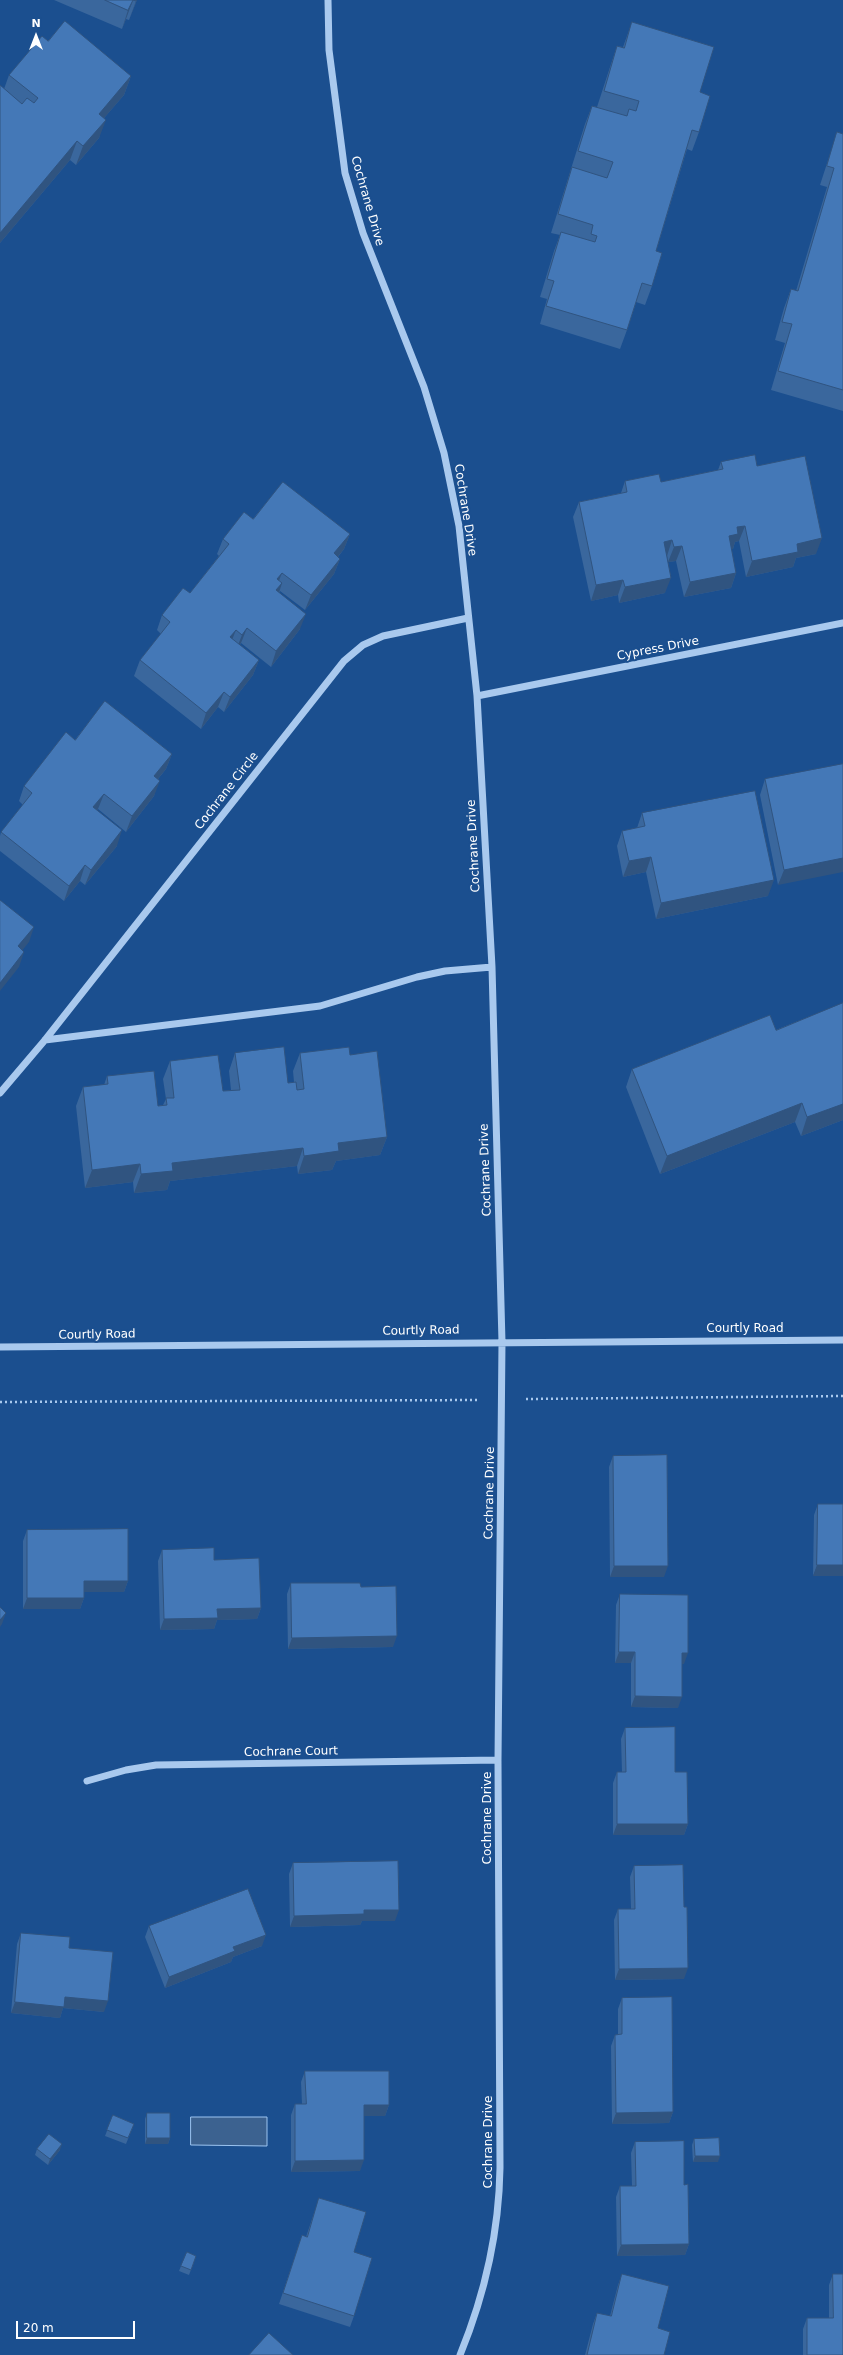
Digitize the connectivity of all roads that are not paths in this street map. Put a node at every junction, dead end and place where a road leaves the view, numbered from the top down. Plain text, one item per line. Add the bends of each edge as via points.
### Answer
1 (328, 0) edge
2 (468, 618) junction
3 (843, 623) edge
4 (477, 696) junction
5 (492, 967) junction
6 (45, 1040) junction
7 (0, 1093) edge
8 (843, 1340) edge
9 (502, 1342) junction
10 (0, 1347) edge
11 (498, 1760) junction
12 (87, 1781) dead end
13 (460, 2355) edge

1 - 2 street, Cochrane Drive via 329,50 345,173 363,233 424,387 444,453 459,526
2 - 4 street, Cochrane Drive
2 - 6 street, Cochrane Circle via 383,636 363,645 344,661
3 - 4 street, Cypress Drive
4 - 5 street, Cochrane Drive
5 - 6 street via 445,971 417,977 320,1006
5 - 9 street, Cochrane Drive
6 - 7 street, Cochrane Circle
8 - 9 street, Courtly Road
9 - 10 street, Courtly Road
9 - 11 street, Cochrane Drive
11 - 12 street, Cochrane Court via 156,1766 126,1770
11 - 13 street, Cochrane Drive via 500,2193 490,2260 477,2310

